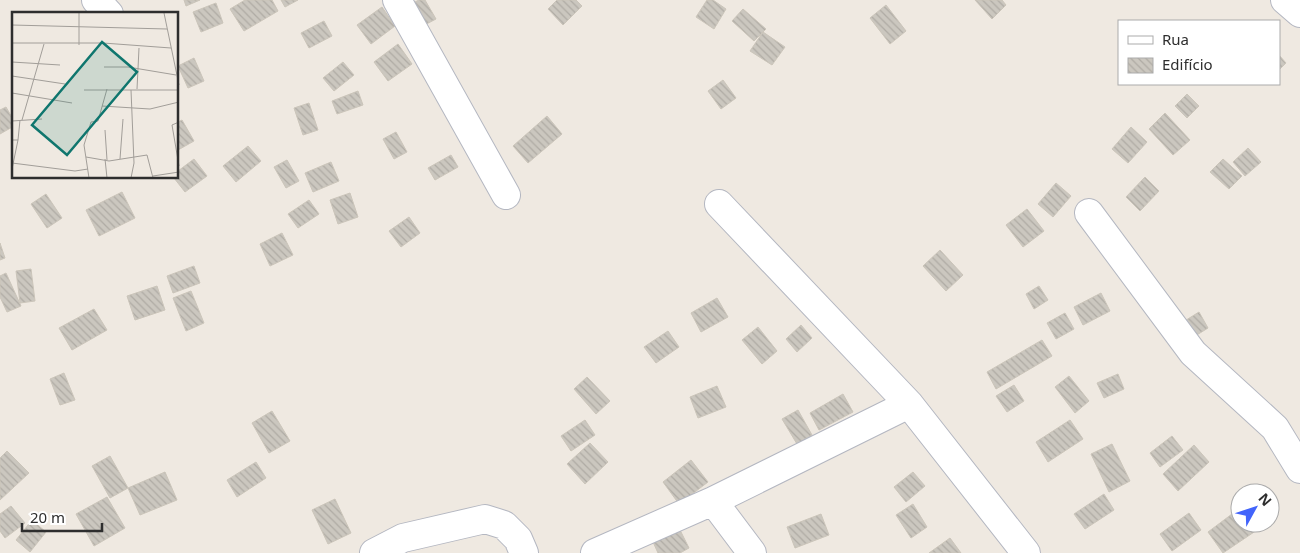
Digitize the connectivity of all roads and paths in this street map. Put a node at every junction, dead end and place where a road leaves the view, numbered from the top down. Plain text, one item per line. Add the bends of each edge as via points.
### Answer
1 (96, 0) edge
2 (397, 0) edge
3 (1285, 0) edge
4 (107, 12) edge
5 (1300, 14) edge
6 (506, 195) dead end
7 (719, 204) dead end
8 (1089, 213) dead end
9 (910, 404) junction
10 (1300, 469) edge
11 (713, 501) junction
12 (374, 553) edge
13 (524, 553) edge
14 (595, 553) edge
15 (752, 553) edge
16 (1026, 553) edge

1 - 4 street
2 - 6 street
3 - 5 street
7 - 9 street
8 - 10 street via 1193,353 1275,428
9 - 11 street
9 - 16 street
11 - 14 street
11 - 15 street
12 - 13 street via 403,538 485,519 504,524 518,539

